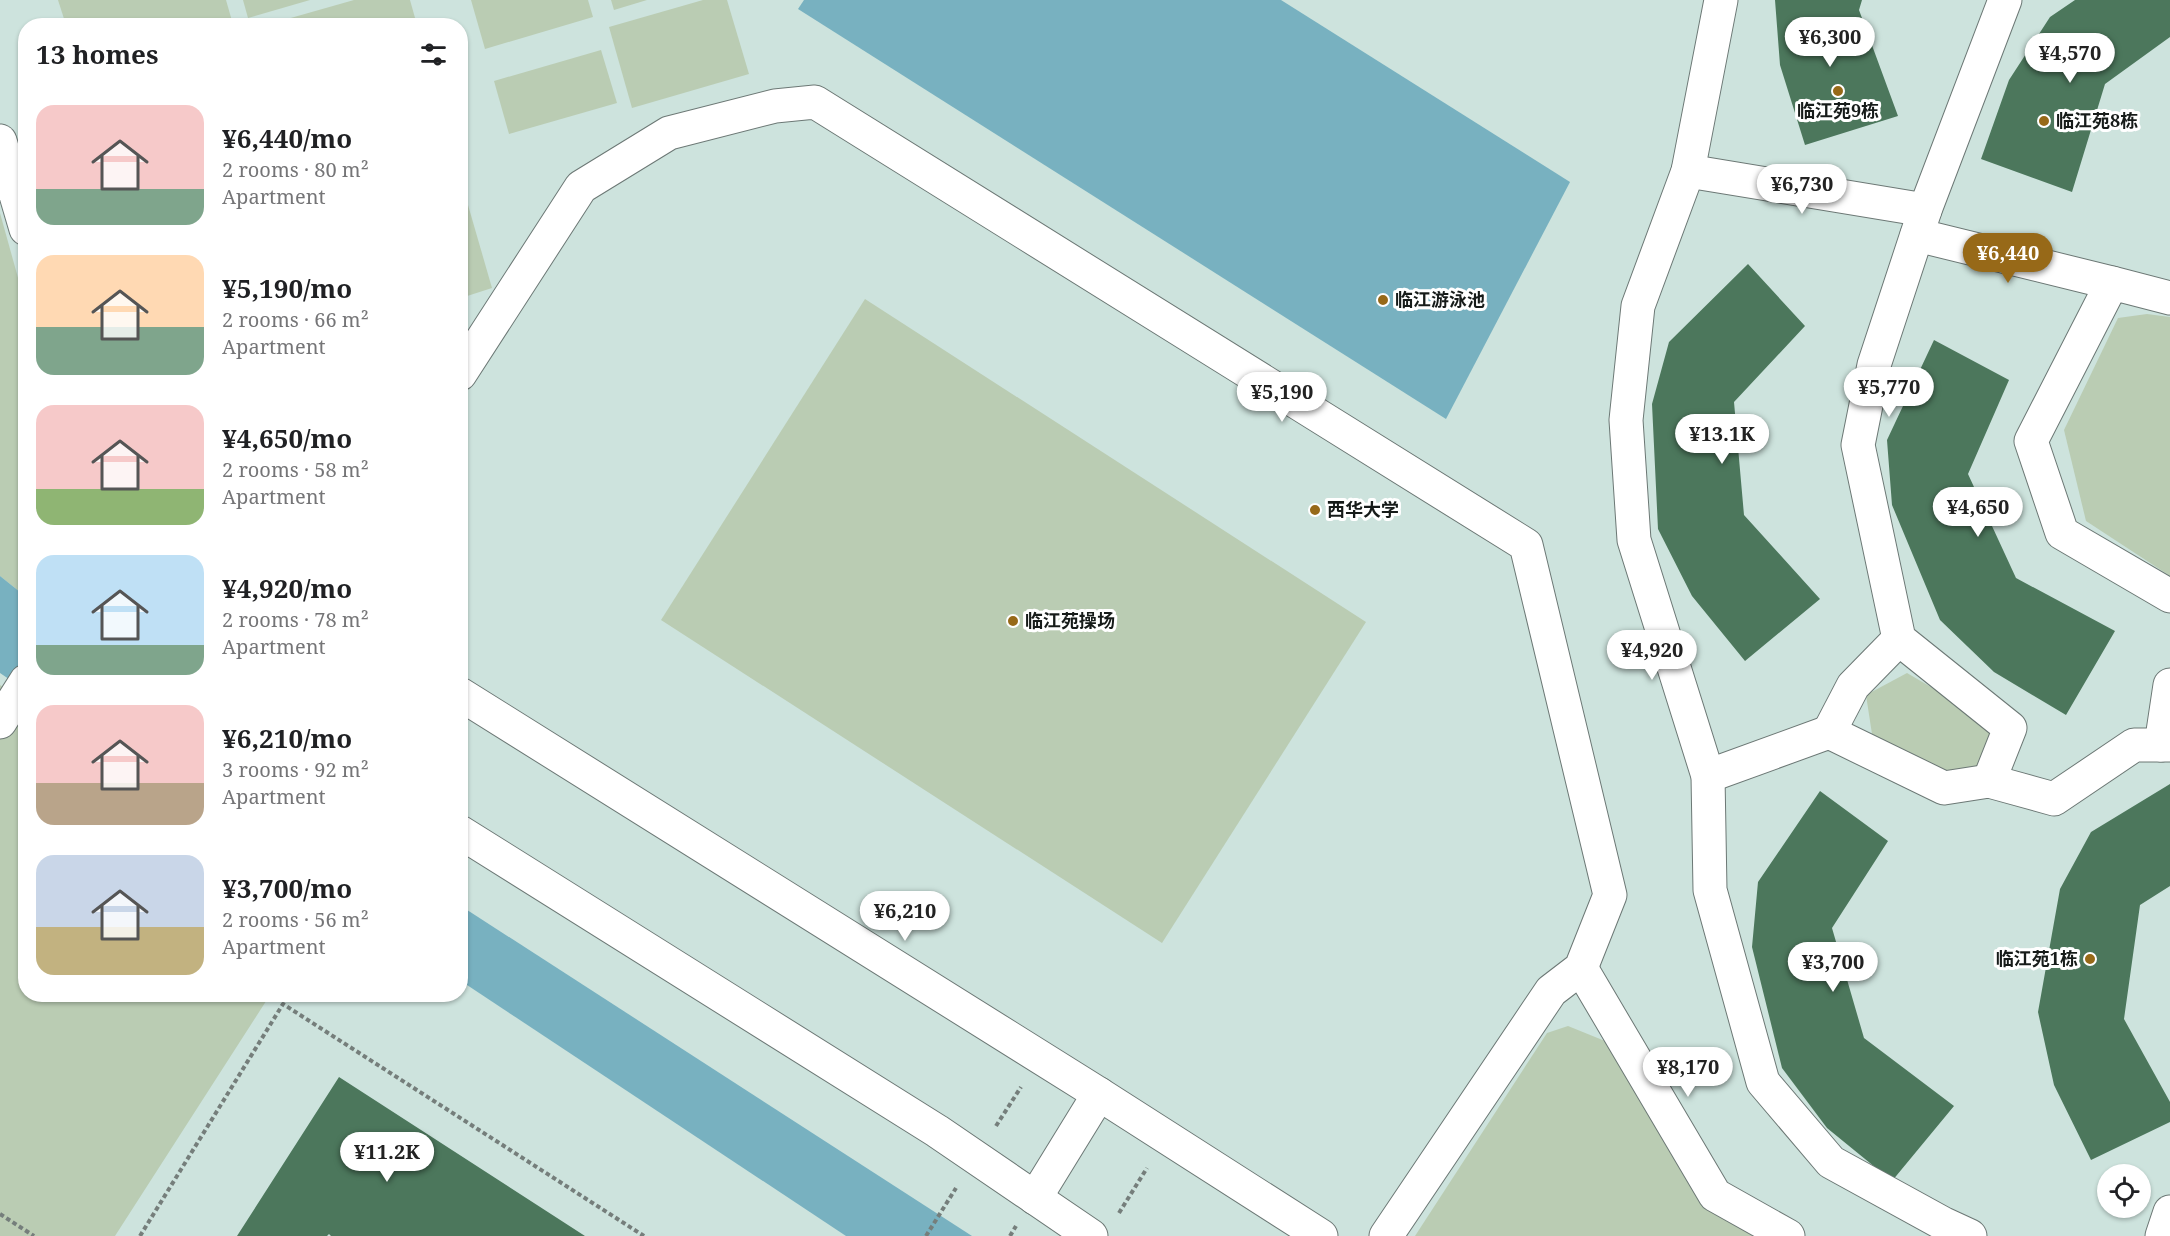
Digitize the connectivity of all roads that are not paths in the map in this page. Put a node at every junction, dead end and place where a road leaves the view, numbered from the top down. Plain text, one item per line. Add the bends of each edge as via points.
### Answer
1 (1721, 0) edge
2 (2005, 0) edge
3 (0, 141) edge
4 (1688, 171) junction
5 (18, 202) edge
6 (1921, 222) junction
7 (2112, 283) junction
8 (2170, 298) edge
9 (468, 362) edge
10 (2170, 596) edge
11 (1899, 639) junction
12 (2170, 685) edge
13 (18, 694) edge
14 (468, 699) edge
15 (0, 722) edge
16 (1829, 732) junction
17 (2165, 745) edge
18 (1708, 776) junction
19 (1989, 781) junction
20 (468, 837) edge
21 (1581, 968) junction
22 (1100, 1094) junction
23 (1035, 1198) junction
24 (2170, 1212) edge
25 (1103, 1227) edge
26 (1321, 1236) edge
27 (1386, 1236) edge
28 (1788, 1236) edge
29 (1970, 1236) edge
30 (2162, 1236) edge

1 - 4 street
2 - 6 street
3 - 5 street
4 - 6 street
4 - 18 street via 1638,306 1626,420 1634,540
6 - 7 street
6 - 11 street via 1874,365 1858,445
7 - 8 street
7 - 10 street via 2031,441 2062,533
9 - 21 street via 581,188 669,133 775,106 815,102 1526,545 1610,895
11 - 16 street via 1853,686
11 - 19 street via 2010,728
12 - 17 street
13 - 15 street
14 - 22 street
16 - 18 street
16 - 19 street via 1944,788
17 - 19 street via 2134,745 2054,799
18 - 29 street via 1710,890 1763,1082 1832,1162
20 - 23 street via 927,1125
21 - 27 street via 1551,991
21 - 28 street via 1715,1195
22 - 23 street
22 - 26 street
23 - 25 street
24 - 30 street

